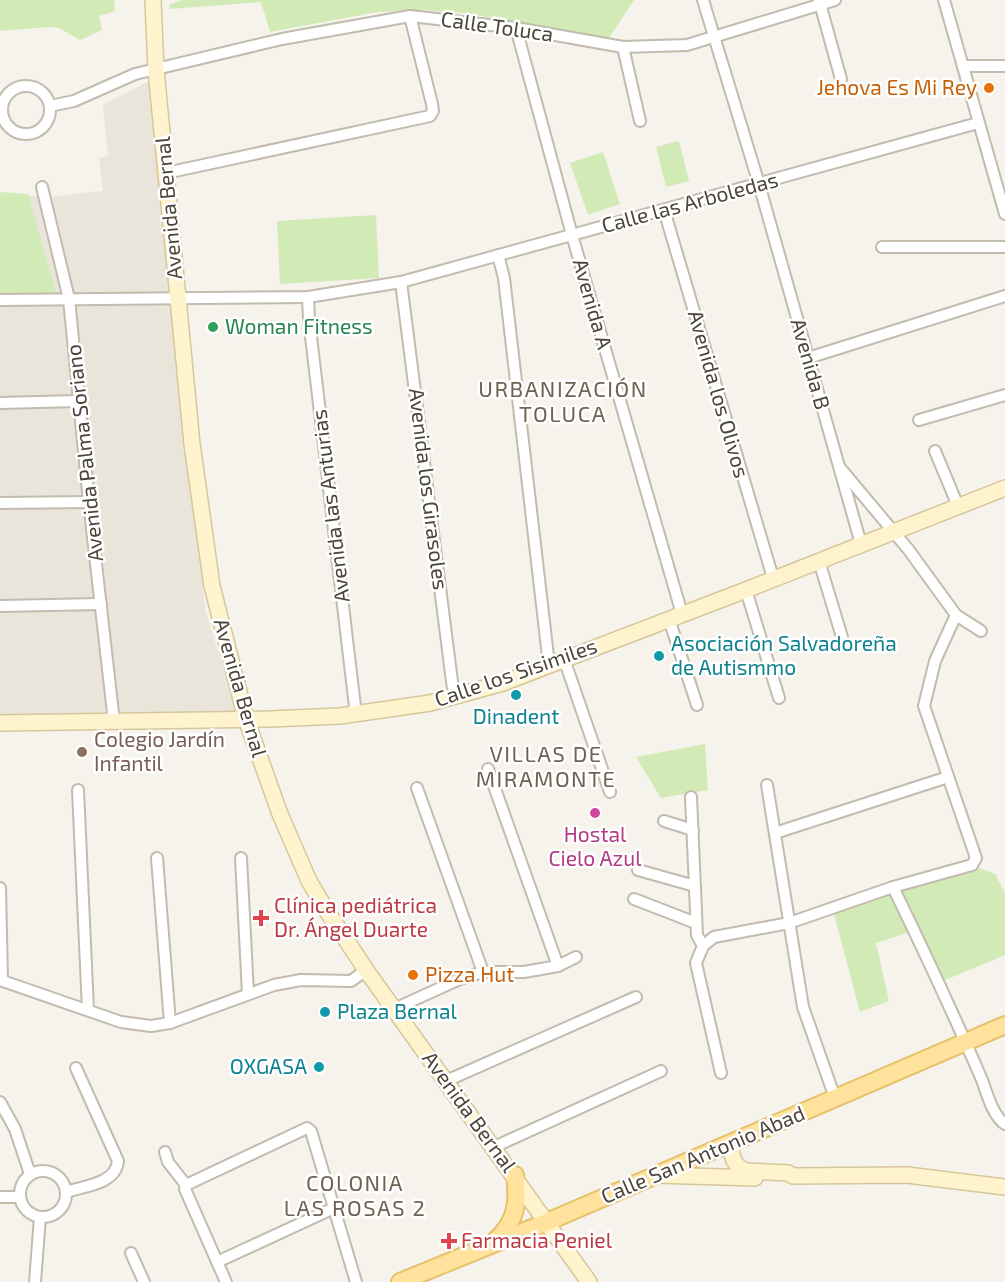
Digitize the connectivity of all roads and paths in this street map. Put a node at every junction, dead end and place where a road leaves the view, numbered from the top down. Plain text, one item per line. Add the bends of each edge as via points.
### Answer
1 (153, 0) edge
2 (703, 0) edge
3 (835, 0) edge
4 (944, 0) edge
5 (819, 2) edge
6 (410, 16) junction
7 (516, 28) junction
8 (714, 38) junction
9 (623, 47) junction
10 (963, 66) junction
11 (1005, 66) edge
12 (156, 70) junction
13 (842, 79) dead end
14 (1, 106) edge
15 (50, 106) junction
16 (640, 121) dead end
17 (978, 123) junction
18 (166, 173) junction
19 (759, 184) junction
20 (42, 187) dead end
21 (664, 210) junction
22 (1005, 214) edge
23 (572, 235) junction
24 (882, 247) dead end
25 (1005, 247) edge
26 (498, 255) junction
27 (401, 282) junction
28 (1005, 296) edge
29 (308, 297) junction
30 (69, 299) junction
31 (178, 299) junction
32 (0, 300) edge
33 (808, 358) junction
34 (1005, 395) edge
35 (79, 401) junction
36 (0, 403) edge
37 (920, 420) dead end
38 (935, 451) dead end
39 (838, 466) junction
40 (1005, 488) edge
41 (89, 502) junction
42 (0, 503) edge
43 (958, 506) junction
44 (892, 531) junction
45 (861, 544) junction
46 (819, 561) junction
47 (773, 578) junction
48 (746, 590) junction
49 (101, 604) junction
50 (0, 606) edge
51 (956, 615) junction
52 (676, 617) junction
53 (981, 631) dead end
54 (842, 637) dead end
55 (564, 659) junction
56 (549, 665) junction
57 (454, 697) junction
58 (779, 698) dead end
59 (697, 705) dead end
60 (356, 715) junction
61 (246, 719) junction
62 (114, 722) junction
63 (0, 723) edge
64 (488, 769) dead end
65 (948, 777) junction
66 (766, 785) dead end
67 (417, 788) dead end
68 (78, 790) dead end
69 (610, 792) dead end
70 (691, 798) dead end
71 (664, 821) dead end
72 (693, 830) junction
73 (775, 833) junction
74 (157, 858) dead end
75 (241, 858) dead end
76 (638, 870) dead end
77 (695, 886) junction
78 (893, 886) junction
79 (0, 888) edge
80 (634, 899) dead end
81 (696, 923) junction
82 (789, 923) junction
83 (702, 946) junction
84 (576, 957) dead end
85 (558, 966) junction
86 (366, 970) junction
87 (483, 972) junction
88 (1, 980) edge
89 (248, 994) junction
90 (636, 998) dead end
91 (394, 1008) junction
92 (88, 1010) junction
93 (170, 1023) junction
94 (1005, 1025) edge
95 (966, 1042) junction
96 (76, 1068) dead end
97 (661, 1071) dead end
98 (721, 1073) dead end
99 (446, 1081) junction
100 (835, 1098) junction
101 (0, 1102) edge
102 (1005, 1124) edge
103 (730, 1144) junction
104 (494, 1147) junction
105 (165, 1152) dead end
106 (30, 1174) junction
107 (515, 1175) junction
108 (656, 1175) junction
109 (793, 1176) junction
110 (185, 1187) junction
111 (1005, 1187) edge
112 (66, 1192) junction
113 (0, 1197) edge
114 (20, 1197) junction
115 (334, 1208) junction
116 (40, 1217) junction
117 (547, 1222) junction
118 (489, 1246) junction
119 (131, 1253) dead end
120 (218, 1262) junction
121 (35, 1282) edge
122 (144, 1282) edge
123 (226, 1282) edge
124 (356, 1282) edge
125 (400, 1282) edge
126 (589, 1282) edge

1 - 12 main road, Avenida Bernal
2 - 8 street, Avenida B
3 - 5 street, Calle Toluca
4 - 10 street
5 - 8 street, Calle Toluca
5 - 13 street
6 - 7 street, Calle Toluca
6 - 12 street, Calle Toluca via 282,39
6 - 18 street via 432,104 430,116
7 - 9 street, Calle Toluca
7 - 23 street, Avenida A
8 - 9 street, Calle Toluca via 687,45
8 - 19 street, Avenida B
9 - 16 street
10 - 11 street
10 - 17 street
12 - 15 street, Calle Toluca
12 - 18 main road, Avenida Bernal
14 - 15 street via 14,89 29,86 43,93
14 - 15 street via 6,122 23,133 43,127
17 - 19 street, Calle las Arboledas
17 - 22 street
18 - 31 main road, Avenida Bernal
19 - 21 street, Calle las Arboledas
19 - 33 street, Avenida B
20 - 30 street, Avenida Palma Soriano
21 - 23 street, Calle las Arboledas
21 - 47 street, Avenida los Olivos
23 - 26 street, Calle las Arboledas
23 - 52 street, Avenida A
24 - 25 street
26 - 27 street, Calle las Arboledas
26 - 56 street via 504,278
27 - 29 street, Calle las Arboledas
27 - 57 street, Avenida los Girasoles
28 - 33 street
29 - 31 street, Calle las Arboledas
29 - 60 street, Avenida las Anturias
30 - 31 street, Calle las Arboledas
30 - 32 street, Calle las Arboledas
30 - 35 street, Avenida Palma Soriano
31 - 61 main road, Avenida Bernal via 192,444 212,586
33 - 39 street, Avenida B
34 - 37 street
35 - 36 street
35 - 41 street, Avenida Palma Soriano
38 - 43 street
39 - 44 street
39 - 45 street, Avenida B
40 - 43 main road, Calle los Sisimiles
41 - 42 street
41 - 49 street, Avenida Palma Soriano
43 - 44 main road, Calle los Sisimiles
44 - 45 main road, Calle los Sisimiles
44 - 51 street
45 - 46 main road, Calle los Sisimiles
46 - 47 main road, Calle los Sisimiles
46 - 54 street
47 - 48 main road, Calle los Sisimiles
48 - 52 main road, Calle los Sisimiles
48 - 58 street
49 - 50 street
49 - 62 street, Avenida Palma Soriano
51 - 53 street
51 - 65 street via 935,661 924,706
52 - 55 main road, Calle los Sisimiles
52 - 59 street, Avenida A
55 - 56 main road, Calle los Sisimiles
55 - 69 street
56 - 57 main road, Calle los Sisimiles
57 - 60 main road, Calle los Sisimiles
60 - 61 main road, Calle los Sisimiles
61 - 62 main road, Calle los Sisimiles
61 - 86 main road, Avenida Bernal via 276,805 309,881
62 - 63 main road, Calle los Sisimiles
64 - 85 street
65 - 73 street
65 - 78 street via 976,858 972,865
66 - 73 street
67 - 87 street
68 - 92 street
70 - 72 street
71 - 72 street
72 - 77 street
73 - 82 street
74 - 93 street
75 - 89 street
76 - 77 street
77 - 81 street
78 - 82 street
78 - 95 street
79 - 88 street
80 - 81 street
81 - 83 street
82 - 83 street via 714,937
82 - 100 street via 803,1007
83 - 98 street via 696,963
84 - 85 street
85 - 87 street via 524,972
86 - 89 street via 351,981 289,981
86 - 91 main road, Avenida Bernal
87 - 91 street
88 - 92 street
89 - 93 street
90 - 99 street
91 - 99 main road, Avenida Bernal
92 - 93 street via 132,1025
94 - 95 main road, Calle San Antonio Abad
95 - 100 main road, Calle San Antonio Abad
95 - 102 street via 992,1106
96 - 112 street via 118,1166 106,1179
97 - 104 street
99 - 104 main road, Avenida Bernal
100 - 103 main road, Calle San Antonio Abad
101 - 106 street via 15,1129
103 - 108 main road, Calle San Antonio Abad
103 - 109 main road via 739,1168
104 - 107 main road, Avenida Bernal
105 - 110 street
106 - 112 street via 52,1172 61,1178
106 - 114 street
107 - 117 main road, Avenida Bernal
107 - 118 main road via 518,1195 514,1215
108 - 109 main road via 786,1179
108 - 117 main road, Calle San Antonio Abad
109 - 111 main road via 907,1175
110 - 115 street via 307,1128
110 - 120 street
112 - 116 street via 61,1209
113 - 114 street
114 - 116 street via 27,1210
115 - 120 street
115 - 124 street
116 - 121 street
117 - 118 main road, Calle San Antonio Abad
117 - 126 main road, Avenida Bernal
118 - 125 main road, Calle San Antonio Abad
119 - 122 street
120 - 123 street

